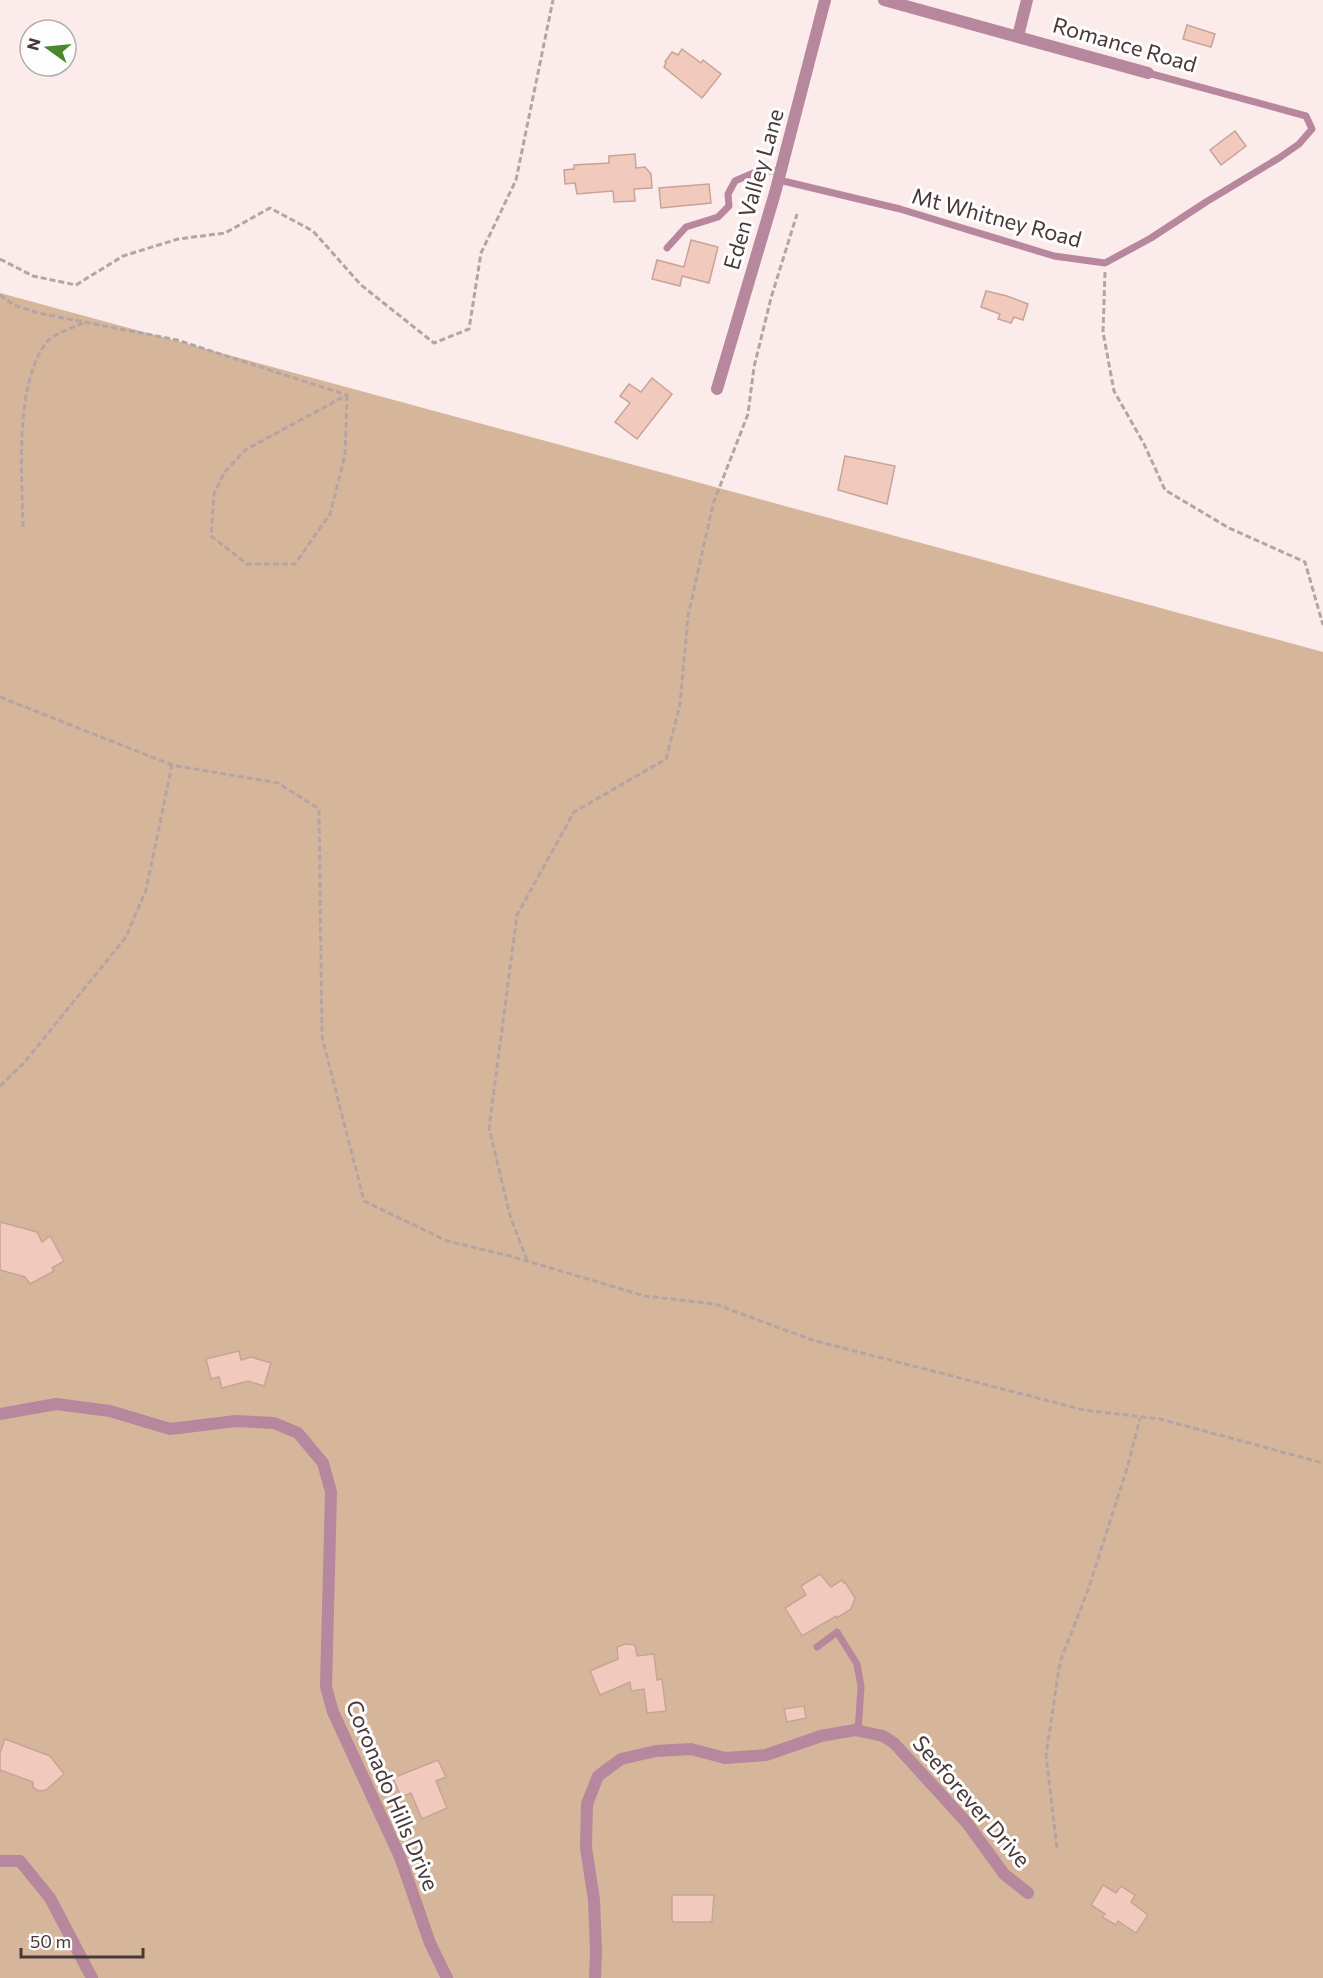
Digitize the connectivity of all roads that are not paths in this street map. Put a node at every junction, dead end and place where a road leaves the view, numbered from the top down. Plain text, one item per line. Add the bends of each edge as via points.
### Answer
1 (825, 0) edge
2 (884, 0) edge
3 (1027, 0) edge
4 (1018, 36) junction
5 (1148, 73) joint
6 (1312, 129) joint
7 (780, 175) junction
8 (667, 248) dead end
9 (717, 389) dead end
10 (0, 1413) edge
11 (817, 1647) dead end
12 (858, 1731) junction
13 (0, 1861) edge
14 (1028, 1893) dead end
15 (92, 1978) edge
16 (447, 1978) edge
17 (595, 1978) edge

1 - 7 street, Eden Valley Lane
2 - 4 street, Romance Road
3 - 4 street
4 - 5 street, Romance Road
5 - 6 lane, Romance Road via 1306,116
6 - 7 lane, Mt Whitney Road via 1279,158 1105,263 1054,256
7 - 8 lane, Mt Whitney Road via 758,171 735,181 724,212 686,226
7 - 9 street, Eden Valley Lane
10 - 16 street, Coronado Hills Drive via 56,1404 110,1411 170,1429 236,1421 274,1423 298,1433 323,1462 331,1492 326,1687 333,1712 400,1857
11 - 12 lane via 837,1632 857,1664 861,1687
12 - 14 street, Seeforever Drive via 884,1736 894,1743 966,1823 1004,1874
12 - 17 street, Seeforever Drive via 821,1736 766,1755 725,1758 691,1749 656,1751 621,1759 598,1776 587,1804 586,1848 594,1900
13 - 15 street via 20,1861 50,1898

